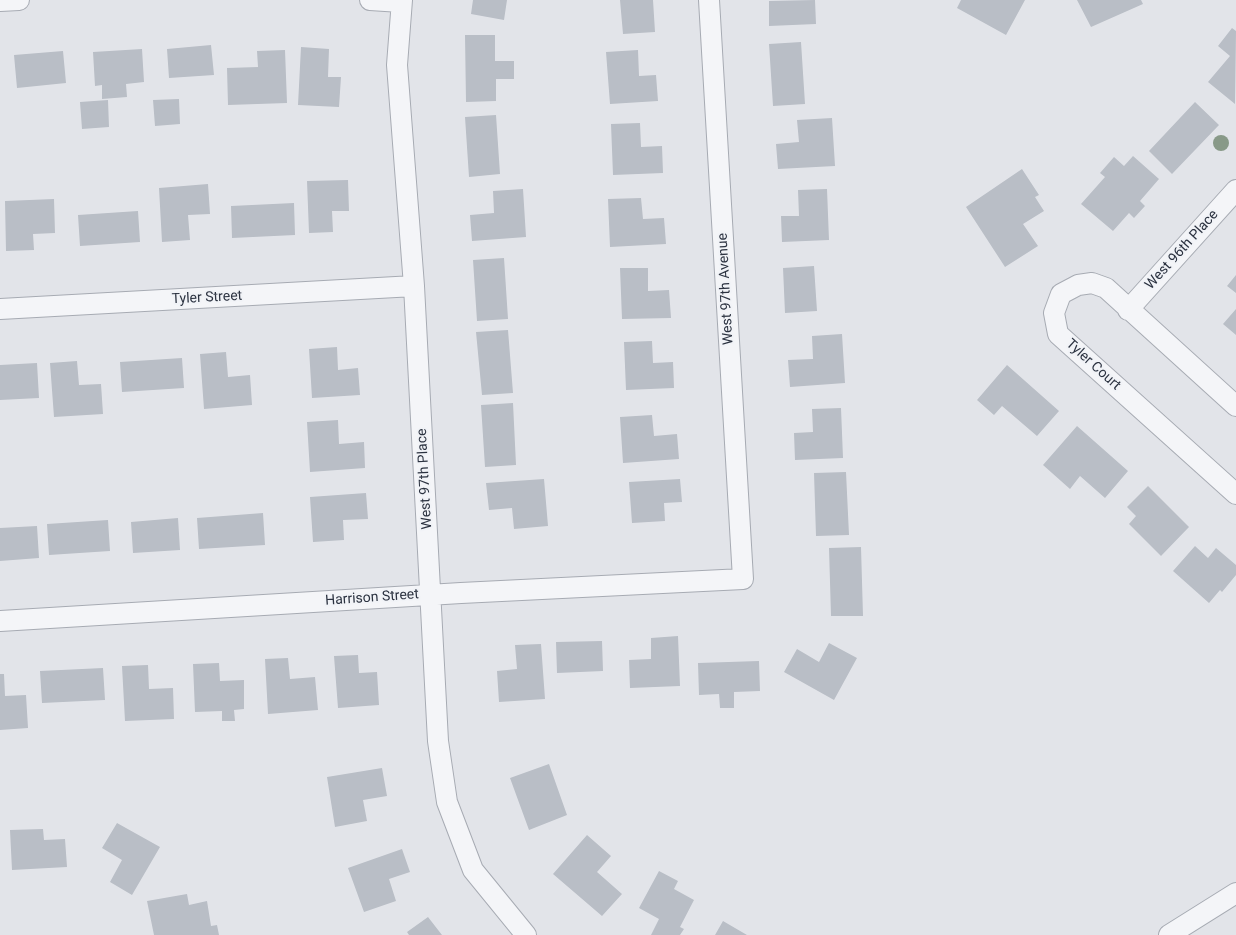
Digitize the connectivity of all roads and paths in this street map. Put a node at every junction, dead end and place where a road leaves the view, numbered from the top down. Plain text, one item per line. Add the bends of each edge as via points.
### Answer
1 (19, 0) edge
2 (370, 0) edge
3 (709, 0) edge
4 (0, 1) edge
5 (402, 1) edge
6 (1236, 190) edge
7 (414, 286) junction
8 (0, 309) edge
9 (1128, 310) junction
10 (1236, 406) edge
11 (1236, 494) edge
12 (743, 578) joint
13 (431, 594) junction
14 (0, 621) edge
15 (1236, 892) edge
16 (526, 935) edge
17 (1169, 935) edge

1 - 4 street
2 - 5 street
3 - 12 street, West 97th Avenue
5 - 7 street, West 97th Place via 397,66
6 - 9 street, West 96th Place
7 - 8 street, Tyler Street
7 - 13 street, West 97th Place
9 - 10 street, Tyler Court
9 - 11 street, Tyler Court via 1106,288 1092,283 1078,285 1061,294 1054,313 1058,334
12 - 13 street, Harrison Street
13 - 14 street, Harrison Street
13 - 16 street, West 97th Place via 438,741 447,802 473,870
15 - 17 street

